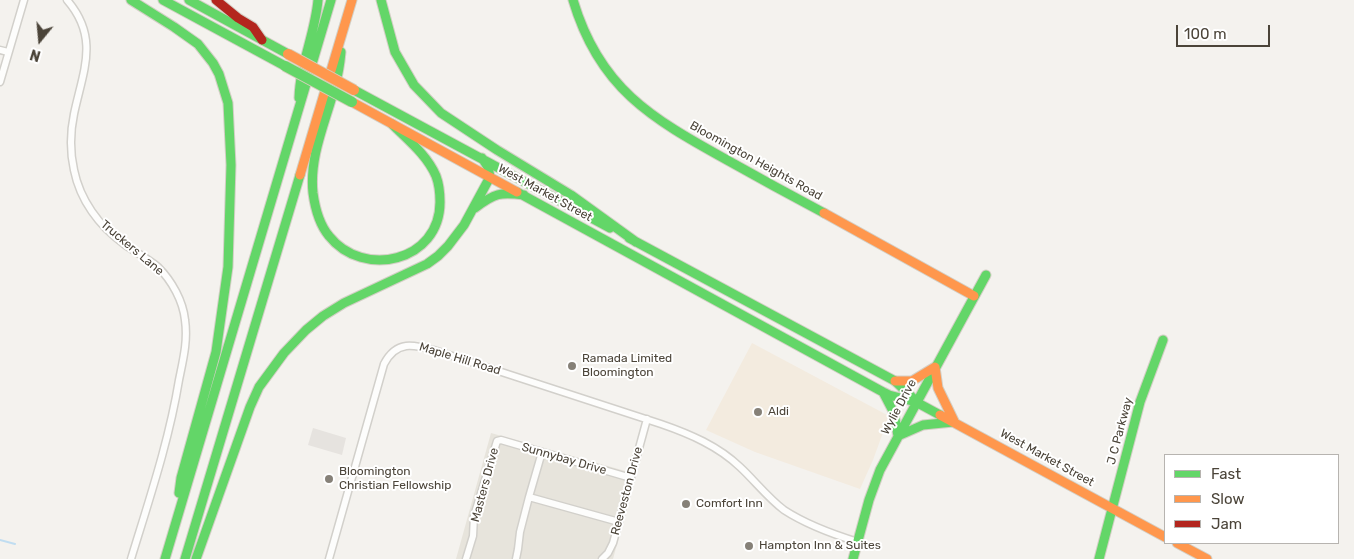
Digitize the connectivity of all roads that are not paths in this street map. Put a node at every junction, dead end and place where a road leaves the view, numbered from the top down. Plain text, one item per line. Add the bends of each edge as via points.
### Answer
1 (24, 0) edge
2 (67, 0) edge
3 (131, 0) edge
4 (163, 0) edge
5 (188, 0) edge
6 (216, 0) edge
7 (318, 0) edge
8 (331, 0) edge
9 (352, 0) edge
10 (381, 0) edge
11 (573, 0) edge
12 (342, 32) junction
13 (262, 40) junction
14 (0, 50) edge
15 (8, 52) junction
16 (0, 82) edge
17 (299, 109) junction
18 (392, 124) junction
19 (482, 158) junction
20 (490, 177) junction
21 (524, 195) junction
22 (472, 210) junction
23 (636, 242) junction
24 (986, 275) dead end
25 (974, 296) junction
26 (1163, 340) dead end
27 (935, 367) junction
28 (895, 381) junction
29 (883, 392) junction
30 (916, 402) junction
31 (647, 419) junction
32 (954, 422) junction
33 (898, 436) junction
34 (497, 441) joint
35 (542, 452) junction
36 (631, 478) junction
37 (529, 497) junction
38 (1113, 508) junction
39 (619, 522) junction
40 (174, 529) junction
41 (1164, 535) edge
42 (858, 542) junction
43 (1179, 544) edge
44 (131, 559) edge
45 (165, 559) edge
46 (185, 559) edge
47 (196, 559) edge
48 (329, 559) edge
49 (466, 559) edge
50 (516, 559) edge
51 (602, 559) edge
52 (853, 559) edge
53 (1099, 559) edge
54 (1207, 559) edge

1 - 15 street
2 - 44 street, Truckers Lane via 82,22 87,41 86,61 71,131 72,158 78,184 103,226 165,274 181,302 185,322 186,345 175,405
3 - 40 main road via 198,44 219,74 228,103 231,166 228,267 216,352 181,478
4 - 18 main road, West Market Street, bridge
5 - 13 main road, West Market Street
6 - 13 main road via 253,27
7 - 17 main road via 298,85
8 - 17 main road
9 - 12 main road
10 - 23 main road via 395,52 414,85 441,113 571,195
11 - 25 main road, Bloomington Heights Road via 585,33 603,64 626,93 660,121
12 - 18 main road via 340,68 315,157 313,191 318,216 329,236 346,251 359,257 382,260 416,250 429,237 439,214 440,188 435,174 422,154
12 - 46 main road
13 - 19 main road, West Market Street, bridge
14 - 15 street
15 - 16 street
17 - 40 main road
18 - 20 main road, West Market Street
19 - 20 main road
19 - 23 main road, West Market Street
20 - 21 main road, West Market Street
20 - 22 main road
21 - 22 main road via 499,193
21 - 29 main road, West Market Street
22 - 47 main road via 459,233 435,259 323,316 284,353 259,387 250,407
23 - 28 main road, West Market Street
24 - 25 main road, Wylie Drive
25 - 27 main road, Wylie Drive
26 - 38 main road, J C Parkway via 1140,402
27 - 28 main road via 912,381
27 - 30 main road, Wylie Drive
27 - 32 main road via 938,388
28 - 30 main road, West Market Street
29 - 30 main road, West Market Street
29 - 33 main road via 895,414
30 - 32 main road, West Market Street
30 - 33 main road, Wylie Drive
31 - 36 street, Reeveston Drive
31 - 42 street, Maple Hill Road via 709,444 730,458 783,509 824,531
31 - 48 street, Maple Hill Road via 429,348 414,345 398,348 384,364
32 - 33 main road via 923,425
32 - 38 main road, West Market Street
33 - 42 main road, Wylie Drive via 873,488
34 - 35 street, Sunnybay Drive
34 - 49 street, Masters Drive via 474,516 473,536
35 - 36 street, Sunnybay Drive
35 - 37 street
36 - 39 street, Reeveston Drive
37 - 39 street
37 - 50 street
38 - 41 main road, West Market Street
38 - 53 main road, J C Parkway
39 - 51 street, Reeveston Drive via 613,544
40 - 45 main road
42 - 52 main road, Wylie Drive
43 - 54 main road

